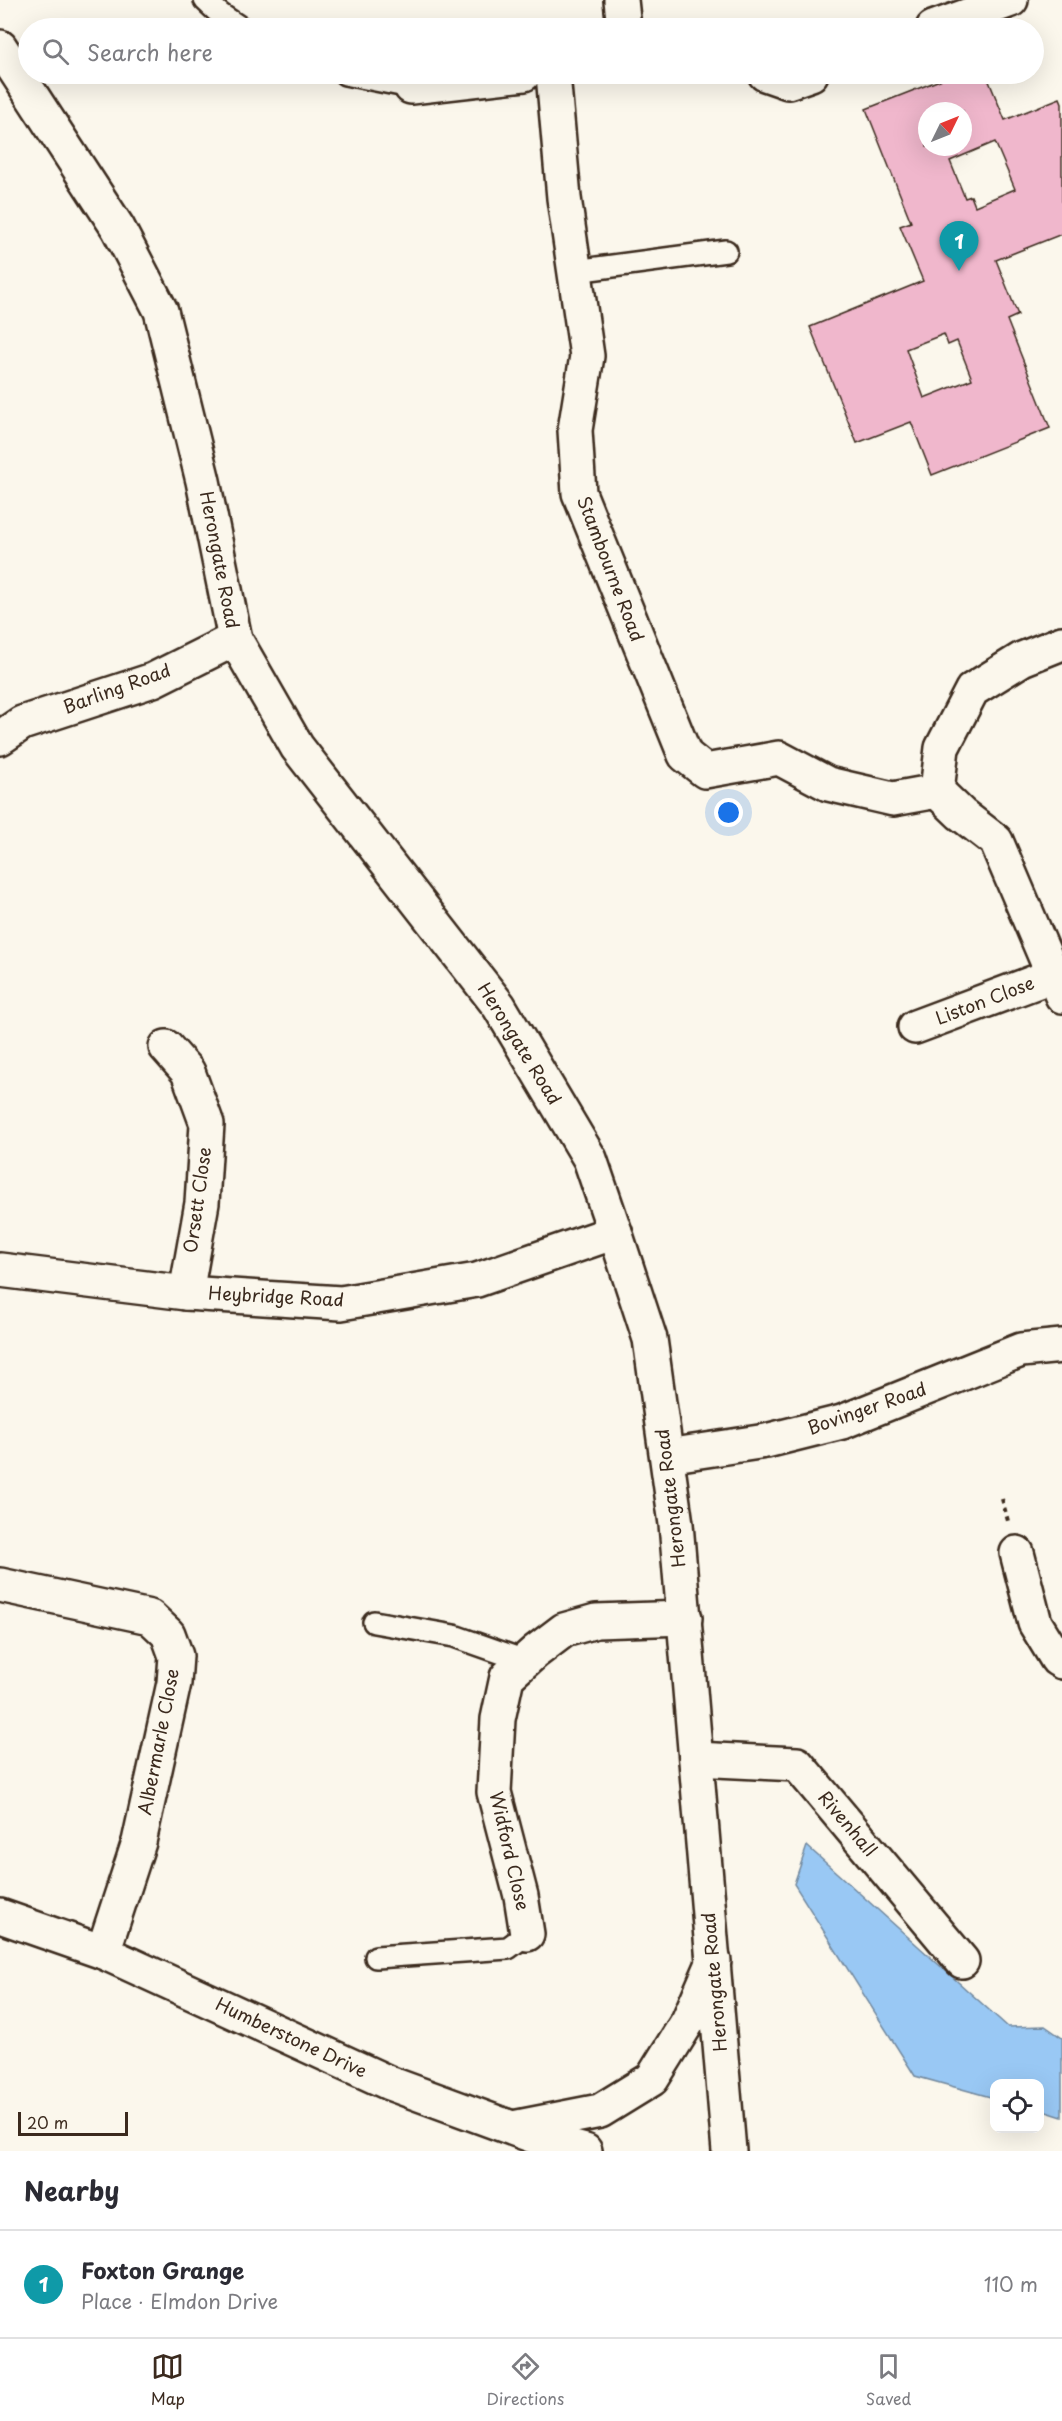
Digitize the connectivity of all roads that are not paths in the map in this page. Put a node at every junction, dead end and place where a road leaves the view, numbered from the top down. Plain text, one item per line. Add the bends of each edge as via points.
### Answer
1 (205, 0) edge
2 (621, 0) edge
3 (1011, 0) edge
4 (226, 18) edge
5 (623, 18) edge
6 (961, 18) edge
7 (1, 52) edge
8 (18, 78) edge
9 (22, 84) edge
10 (396, 84) edge
11 (437, 84) edge
12 (554, 84) edge
13 (411, 87) joint
14 (726, 251) dead end
15 (575, 271) junction
16 (235, 639) junction
17 (1062, 643) edge
18 (0, 738) edge
19 (937, 791) junction
20 (1058, 986) edge
21 (915, 1027) dead end
22 (166, 1047) dead end
23 (615, 1232) junction
24 (0, 1270) edge
25 (186, 1293) junction
26 (1062, 1346) edge
27 (668, 1456) junction
28 (1017, 1553) dead end
29 (0, 1585) edge
30 (685, 1618) junction
31 (374, 1622) dead end
32 (525, 1661) junction
33 (1062, 1662) edge
34 (696, 1759) junction
35 (0, 1916) edge
36 (527, 1934) joint
37 (103, 1952) junction
38 (376, 1957) dead end
39 (714, 1961) junction
40 (962, 1961) dead end
41 (512, 2128) junction
42 (585, 2151) edge
43 (729, 2151) edge

1 - 4 lane
2 - 5 street
3 - 6 street
7 - 8 street, Herongate Road
9 - 16 street, Herongate Road via 118,228 161,311 203,481
10 - 13 lane
11 - 13 street
12 - 15 street, Stambourne Road
14 - 15 lane
15 - 19 street, Stambourne Road via 587,356 575,430 579,493 685,755 705,771 778,758 828,784 893,799
16 - 18 street, Barling Road via 153,680 22,723
16 - 23 street, Herongate Road via 297,747 499,1006 590,1159
17 - 19 street via 1022,659 972,690 942,748
19 - 20 street via 996,841
20 - 21 street, Liston Close
22 - 25 street, Orsett Close via 188,1072 207,1124 202,1203
23 - 25 street, Heybridge Road via 477,1280 341,1303
23 - 27 street, Herongate Road via 650,1339
24 - 25 street, Heybridge Road
26 - 27 street, Bovinger Road via 1021,1350 842,1422 766,1441
27 - 30 street, Herongate Road
28 - 33 street via 1035,1623
29 - 37 street, Albermarle Close via 150,1617 168,1634 176,1656 174,1683 139,1842
30 - 32 street, Widford Close via 596,1621 564,1630
30 - 34 street, Herongate Road
31 - 32 lane via 454,1636
32 - 36 street, Widford Close via 507,1677 498,1719 494,1792
34 - 39 street, Herongate Road
34 - 40 street, Rivenhall via 797,1764
35 - 37 street, Humberstone Drive
36 - 38 lane via 508,1948
37 - 41 street, Humberstone Drive via 389,2083
39 - 41 street via 688,2021 652,2079 600,2111
39 - 43 street, Herongate Road
41 - 42 street, Humberstone Drive

